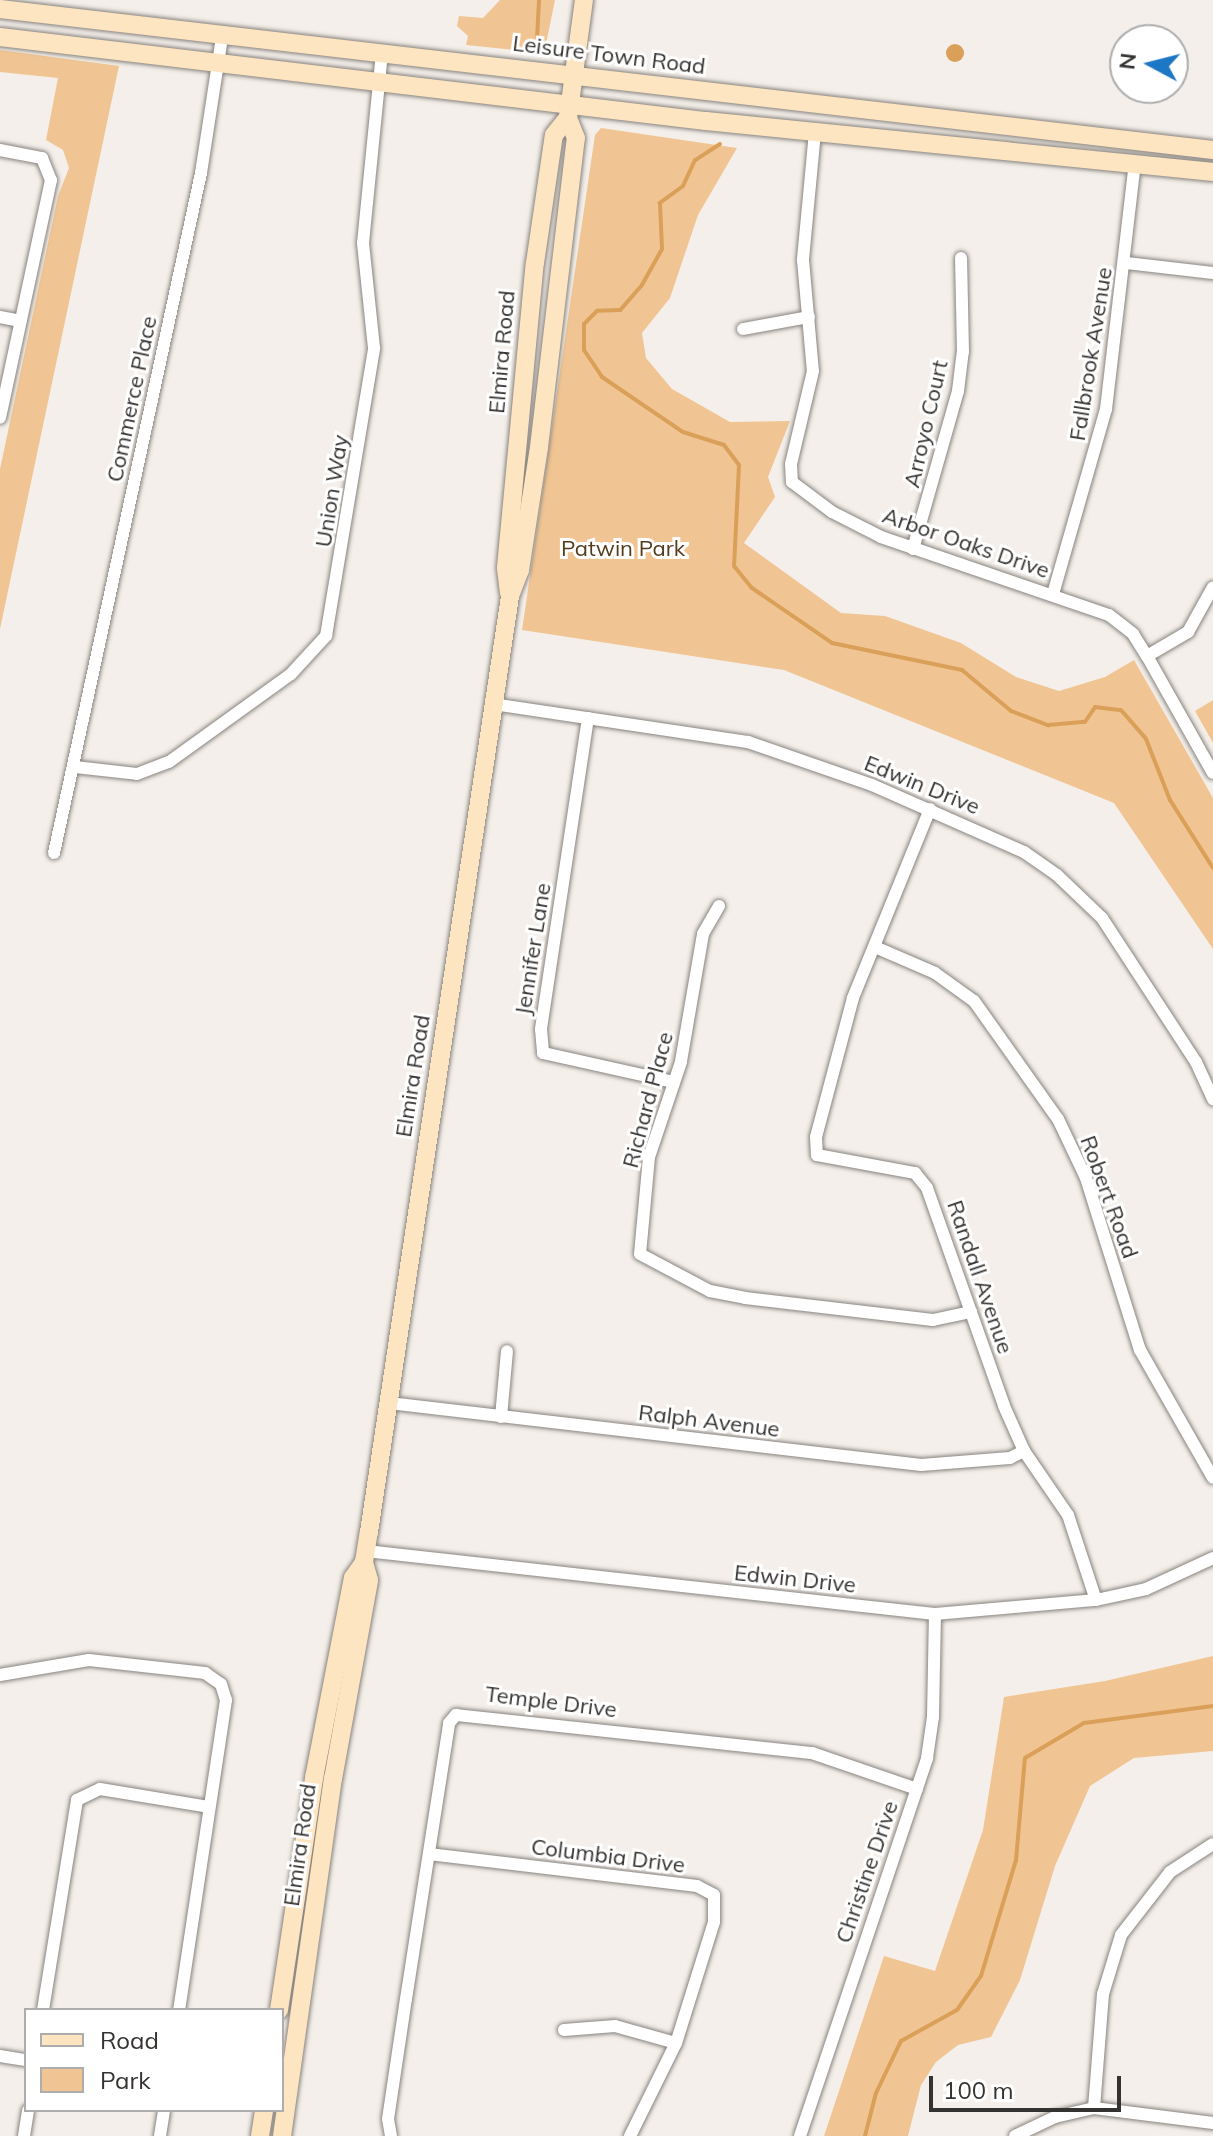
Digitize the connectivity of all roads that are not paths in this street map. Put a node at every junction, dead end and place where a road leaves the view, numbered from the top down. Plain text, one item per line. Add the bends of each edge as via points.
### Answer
1 (584, 0) edge
2 (0, 9) edge
3 (0, 37) edge
4 (222, 38) junction
5 (382, 54) junction
6 (219, 65) junction
7 (575, 74) junction
8 (379, 83) junction
9 (569, 112) junction
10 (815, 132) junction
11 (1204, 149) edge
12 (0, 150) edge
13 (1135, 162) junction
14 (1213, 172) edge
15 (961, 258) dead end
16 (1126, 263) junction
17 (1213, 273) edge
18 (0, 317) edge
19 (809, 317) junction
20 (21, 321) junction
21 (743, 329) dead end
22 (0, 418) edge
23 (913, 549) junction
24 (1213, 587) edge
25 (1053, 594) junction
26 (510, 596) junction
27 (1147, 656) junction
28 (493, 704) junction
29 (588, 718) junction
30 (75, 767) junction
31 (1213, 773) edge
32 (930, 809) junction
33 (54, 853) dead end
34 (719, 906) dead end
35 (875, 947) junction
36 (674, 1082) junction
37 (1213, 1099) edge
38 (971, 1312) junction
39 (507, 1351) dead end
40 (389, 1403) junction
41 (501, 1417) junction
42 (1024, 1451) junction
43 (1213, 1478) edge
44 (365, 1557) junction
45 (1213, 1558) edge
46 (1096, 1600) junction
47 (935, 1614) junction
48 (0, 1675) edge
49 (917, 1789) junction
50 (209, 1807) junction
51 (1213, 1844) edge
52 (429, 1854) junction
53 (43, 2008) edge
54 (179, 2008) edge
55 (279, 2008) edge
56 (564, 2030) dead end
57 (676, 2043) junction
58 (0, 2056) edge
59 (24, 2060) edge
60 (1094, 2108) junction
61 (28, 2112) edge
62 (164, 2112) edge
63 (264, 2112) edge
64 (1213, 2123) edge
65 (390, 2135) edge
66 (24, 2136) edge
67 (160, 2136) edge
68 (260, 2136) edge
69 (282, 2136) edge
70 (630, 2136) edge
71 (800, 2136) edge
72 (1015, 2136) edge

1 - 7 main road, Elmira Road
2 - 4 main road, Leisure Town Road
3 - 6 main road
4 - 5 main road, Leisure Town Road
4 - 6 street, Commerce Place
5 - 7 main road, Leisure Town Road
5 - 8 street, Union Way
6 - 8 main road
6 - 30 street, Commerce Place
7 - 9 main road, Elmira Road
7 - 11 main road, Leisure Town Road
8 - 9 main road
8 - 30 street, Union Way via 363,243 374,348 326,636 291,674 169,762 137,774
9 - 10 main road
9 - 26 main road, Elmira Road via 576,138 539,447 520,570
9 - 26 main road, Elmira Road via 554,135 535,263 506,567
10 - 13 main road
10 - 19 street, Arbor Oaks Drive via 803,248
11 - 13 main road
12 - 20 street via 33,154 51,174
13 - 14 main road
13 - 16 street, Fallbrook Avenue
15 - 23 street, Arroyo Court via 963,352 958,391
16 - 17 street
16 - 25 street, Fallbrook Avenue via 1106,409
18 - 20 street
19 - 21 street
19 - 23 street, Arbor Oaks Drive via 813,371 791,464 792,482 832,512
20 - 22 street
23 - 25 street, Arbor Oaks Drive
24 - 27 street via 1188,632
25 - 27 street, Arbor Oaks Drive via 1109,615 1133,634
26 - 28 main road, Elmira Road
27 - 31 street, Arbor Oaks Drive
28 - 29 street, Edwin Drive
28 - 40 main road, Elmira Road
29 - 32 street, Edwin Drive via 748,742
29 - 36 street, Jennifer Lane via 541,1029 543,1053
30 - 33 street, Commerce Place
32 - 35 street, Randall Avenue
32 - 37 street, Edwin Drive via 1024,852 1102,918 1196,1062
34 - 36 street, Richard Place via 703,934 689,1028
35 - 38 street, Randall Avenue via 853,998 816,1137 817,1155 915,1173 938,1209
35 - 43 street, Robert Road via 935,973 974,1001 1058,1119 1086,1178 1140,1350
36 - 38 street, Richard Place via 649,1157 638,1246 646,1259 710,1291 745,1298 933,1320
38 - 42 street, Randall Avenue
39 - 41 street
40 - 41 street, Ralph Avenue
40 - 44 main road, Elmira Road
41 - 42 street, Ralph Avenue via 921,1465 969,1463
42 - 46 street, Randall Avenue via 1068,1515
44 - 47 street, Edwin Drive
44 - 55 main road, Elmira Road via 353,1578 314,1778
44 - 69 main road, Elmira Road via 369,1580 333,1779
45 - 46 street, Edwin Drive via 1146,1589
46 - 47 street, Edwin Drive
47 - 49 street, Christine Drive via 933,1726
48 - 50 street via 72,1661 210,1675 221,1684 226,1700
49 - 52 street, Temple Drive via 812,1753 456,1715 449,1723
49 - 71 street, Christine Drive
50 - 53 street via 100,1789 77,1800
50 - 54 street
51 - 60 street via 1170,1872 1121,1935 1103,1994
52 - 57 street, Columbia Drive via 697,1886 714,1895 714,1922
52 - 65 street, Temple Drive
56 - 57 street via 615,2026
57 - 70 street, Columbia Drive via 654,2097
58 - 59 street
60 - 64 street
60 - 72 street via 1065,2113
61 - 66 street
62 - 67 street
63 - 68 main road

